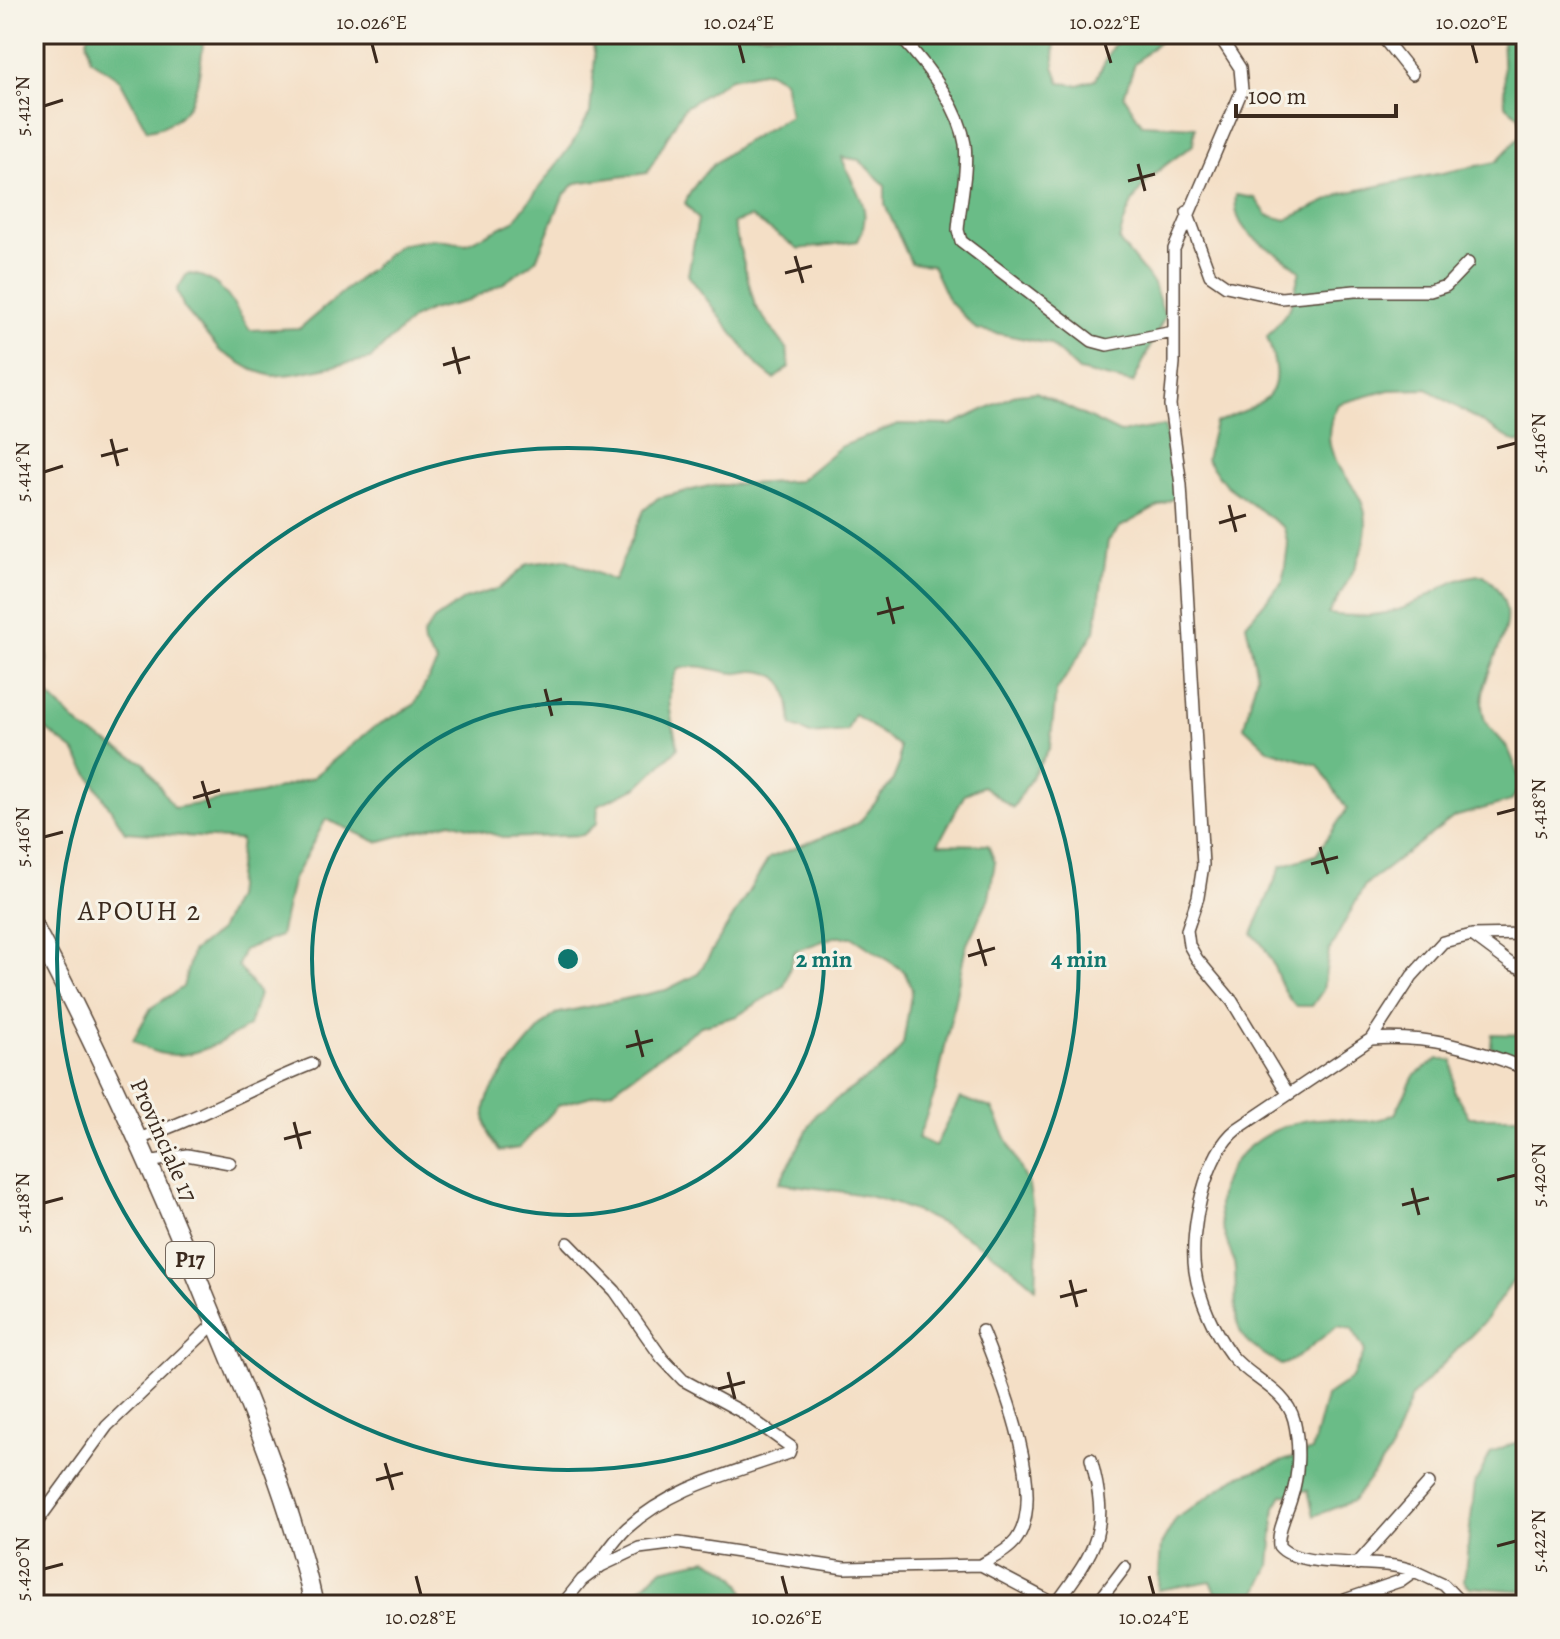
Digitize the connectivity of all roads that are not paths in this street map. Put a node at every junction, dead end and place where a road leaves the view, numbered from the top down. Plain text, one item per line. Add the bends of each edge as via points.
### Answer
1 (898, 34) edge
2 (1218, 34) edge
3 (1380, 34) edge
4 (1412, 74) dead end
5 (1187, 212) junction
6 (1468, 263) dead end
7 (1173, 332) junction
8 (34, 927) edge
9 (1526, 934) edge
10 (1472, 935) junction
11 (1526, 970) edge
12 (1371, 1039) junction
13 (312, 1064) dead end
14 (1526, 1069) edge
15 (1287, 1092) junction
16 (138, 1139) junction
17 (149, 1162) junction
18 (230, 1163) dead end
19 (568, 1243) dead end
20 (216, 1322) junction
21 (982, 1331) dead end
22 (1091, 1459) dead end
23 (1429, 1483) dead end
24 (34, 1526) edge
25 (1357, 1564) junction
26 (981, 1565) junction
27 (1125, 1567) dead end
28 (1414, 1571) junction
29 (592, 1572) junction
30 (314, 1605) edge
31 (562, 1605) edge
32 (1057, 1605) edge
33 (1096, 1605) edge
34 (1330, 1605) edge
35 (1463, 1605) edge

1 - 7 street via 961,129 961,241 1092,341 1107,345
2 - 5 street via 1235,58 1243,86
3 - 4 street
5 - 6 street via 1210,275 1226,286 1263,296 1430,291 1446,286
5 - 7 street via 1174,249
7 - 15 street via 1170,405 1181,485 1203,865 1187,935 1197,959 1232,1001
8 - 16 main road, Provinciale 17 / P17
9 - 10 street
10 - 11 street
10 - 12 street via 1454,937 1432,951
12 - 14 street via 1438,1040
12 - 15 street
13 - 16 street
15 - 25 street via 1225,1138 1214,1153 1194,1267 1203,1301 1229,1352 1270,1387 1293,1417 1296,1478 1279,1546 1291,1555
16 - 17 main road, Provinciale 17 / P17
17 - 18 street via 187,1155
17 - 20 main road, Provinciale 17 / P17
19 - 29 street via 615,1291 683,1380 791,1447 789,1453 691,1486 652,1508
20 - 24 street via 107,1426
20 - 30 main road, Provinciale 17 / P17 via 275,1476
21 - 26 street via 1012,1404 1025,1491 1016,1540
22 - 32 street via 1103,1511 1100,1529
23 - 25 street
25 - 28 street
26 - 29 street via 844,1568 679,1543 639,1548
26 - 32 street
27 - 33 street
28 - 34 street via 1400,1581
28 - 35 street via 1444,1585
29 - 31 street

